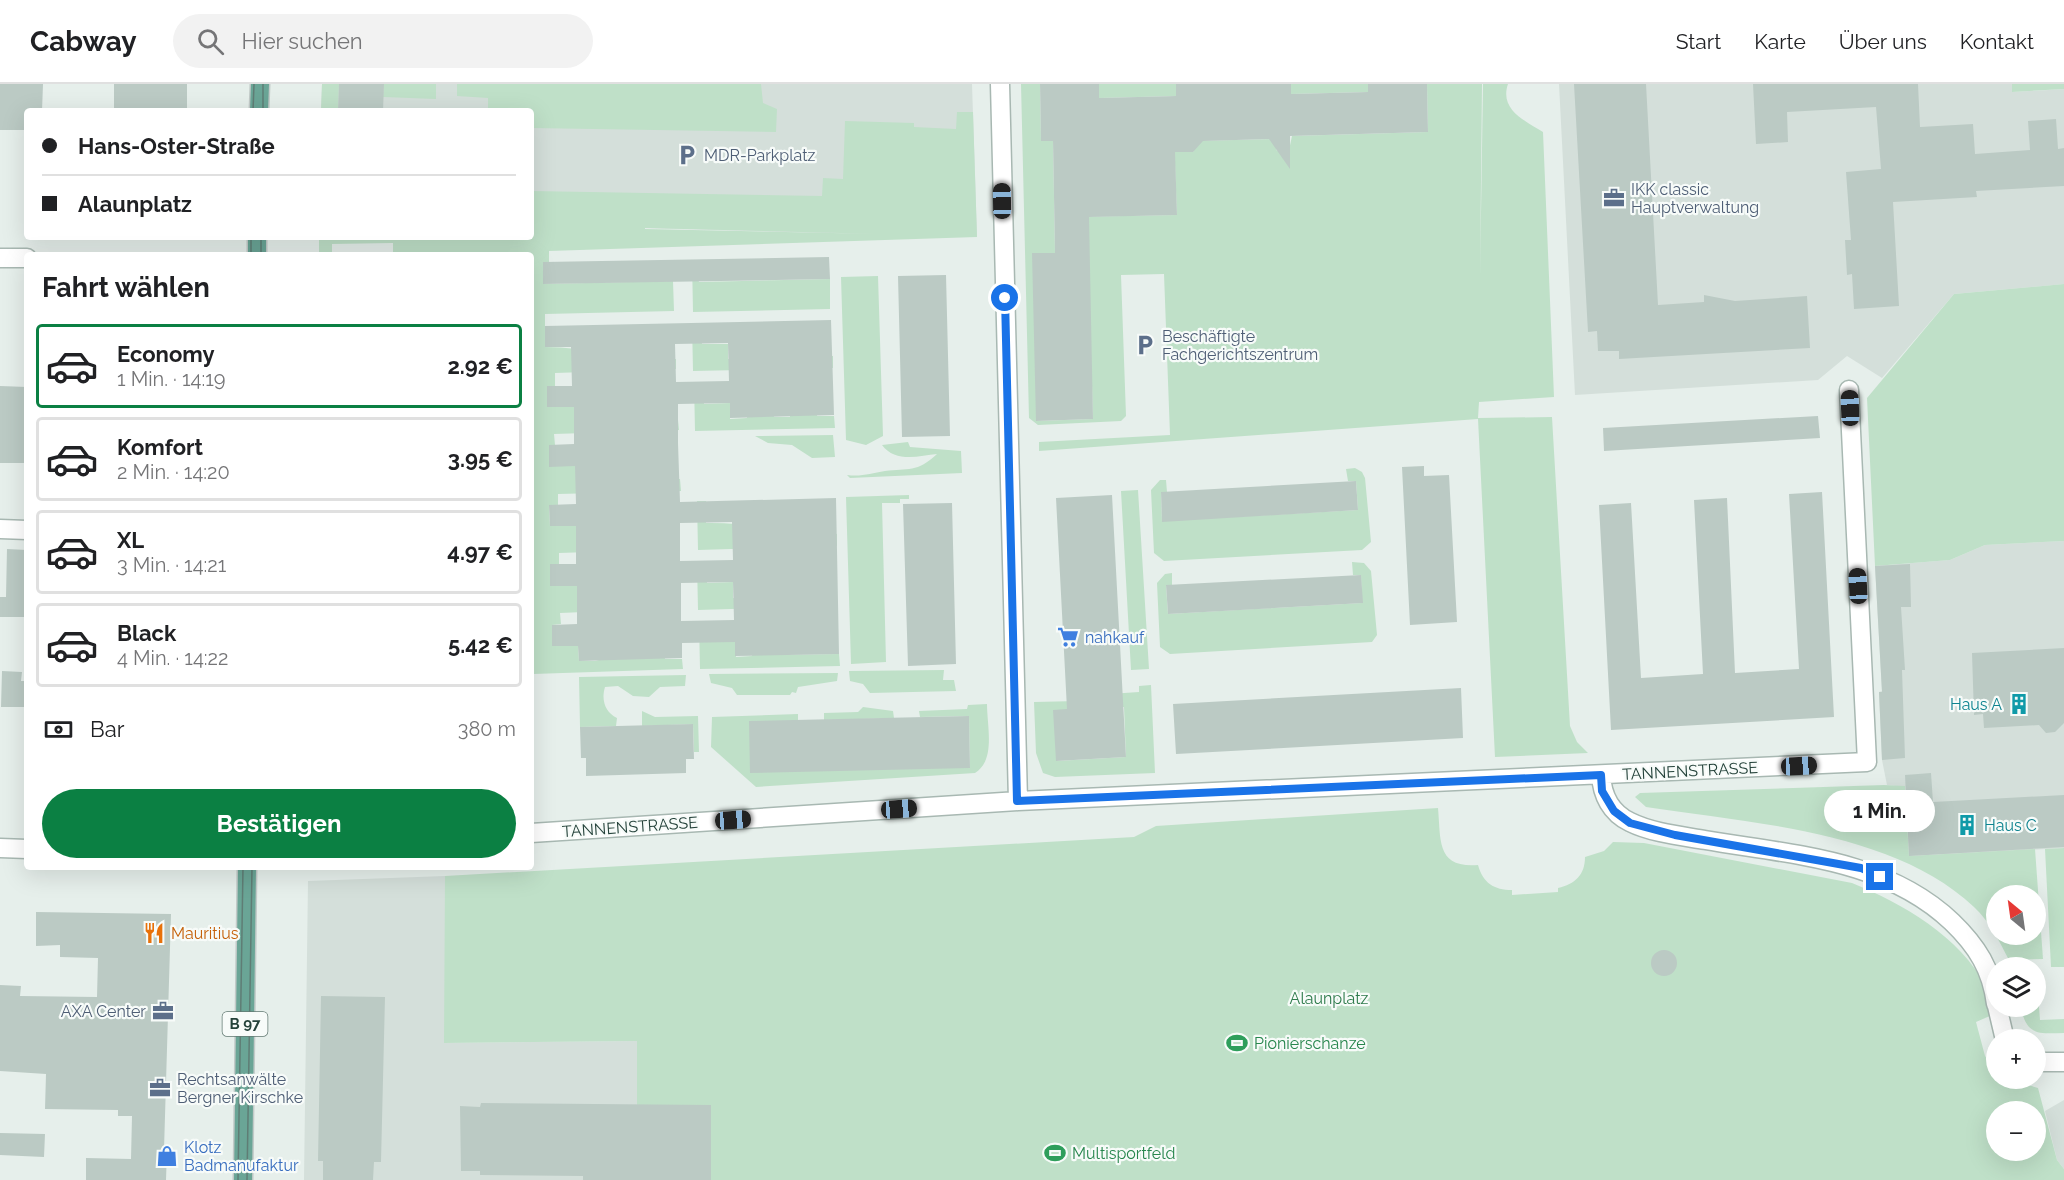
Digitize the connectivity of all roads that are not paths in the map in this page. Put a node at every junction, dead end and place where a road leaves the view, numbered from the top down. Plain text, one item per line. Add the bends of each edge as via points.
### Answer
1 (260, 84) edge
2 (1000, 84) edge
3 (259, 108) edge
4 (0, 258) edge
5 (24, 258) edge
6 (1849, 390) dead end
7 (0, 529) edge
8 (24, 530) edge
9 (1601, 775) junction
10 (1017, 801) junction
11 (534, 833) edge
12 (0, 848) edge
13 (24, 849) edge
14 (247, 870) edge
15 (1986, 965) edge
16 (2046, 1062) edge
17 (2064, 1062) edge
18 (243, 1180) edge

1 - 3 main road
2 - 10 street
4 - 5 street
6 - 9 street, TANNENSTRASSE via 1867,762
7 - 8 street
9 - 10 street, TANNENSTRASSE
9 - 15 street via 1602,791 1614,811 1630,823 1675,835 1861,868 1915,893 1971,941
10 - 11 street, TANNENSTRASSE
12 - 13 street
14 - 18 main road, B 97
16 - 17 street

